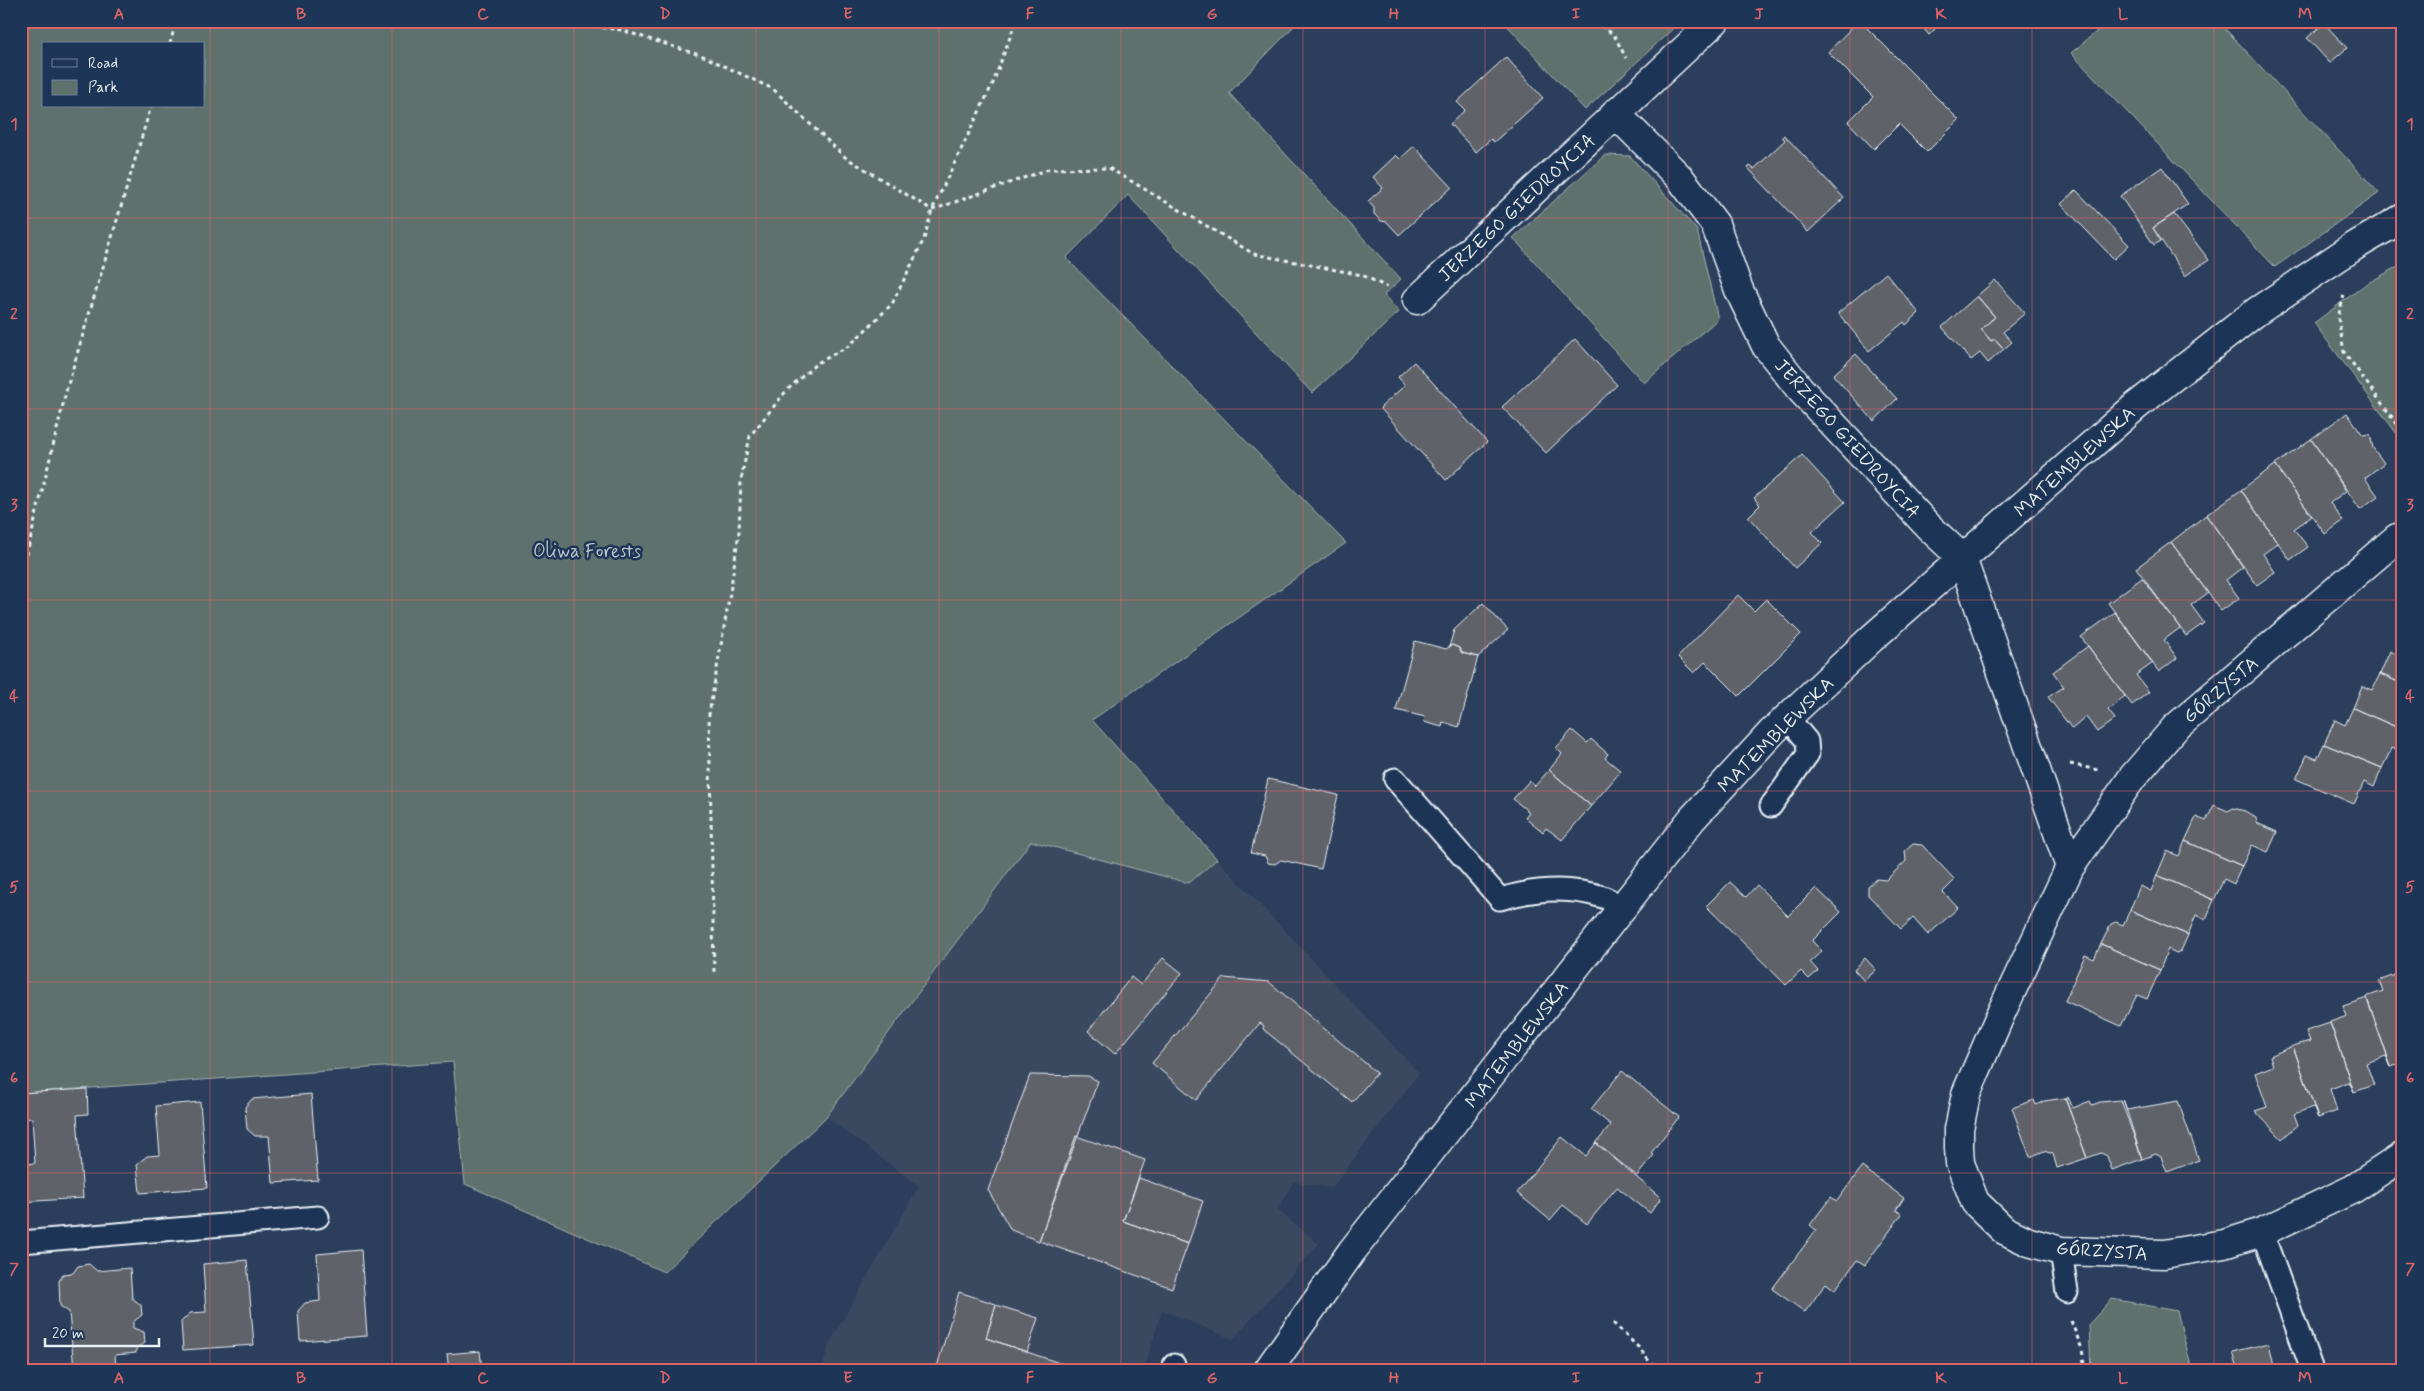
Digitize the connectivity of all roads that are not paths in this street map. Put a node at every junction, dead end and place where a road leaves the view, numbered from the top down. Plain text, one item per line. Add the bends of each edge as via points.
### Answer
1 (1715, 21) edge
2 (1615, 113) junction
3 (2403, 218) edge
4 (1417, 300) road end
5 (2397, 538) dead end
6 (1962, 558) junction
7 (1788, 718) junction
8 (1395, 779) dead end
9 (1771, 806) dead end
10 (2070, 867) junction
11 (1623, 910) junction
12 (2403, 1156) edge
13 (318, 1217) dead end
14 (2262, 1232) junction
15 (21, 1242) edge
16 (2061, 1251) junction
17 (2067, 1292) road end
18 (1268, 1370) edge
19 (2312, 1370) edge

1 - 2 street, JERZEGO GIEDROYCIA
2 - 4 street, JERZEGO GIEDROYCIA
2 - 6 street, JERZEGO GIEDROYCIA via 1680,178 1715,224 1739,290 1766,346 1800,389
3 - 6 street, MATEMBLEWSKA via 2353,247 2256,312 2136,406
5 - 10 street, GÓRZYSTA via 2175,728 2132,778
6 - 7 street, MATEMBLEWSKA
6 - 10 street
7 - 9 lane via 1807,741 1808,754
7 - 11 street, MATEMBLEWSKA via 1692,820
8 - 11 lane via 1500,898 1528,890 1560,890 1605,897
10 - 16 street, GÓRZYSTA via 1970,1085 1959,1129 1960,1163 1975,1202 2004,1230 2029,1242
11 - 18 street, MATEMBLEWSKA via 1352,1251
12 - 14 street, GÓRZYSTA via 2353,1189
13 - 15 lane
14 - 16 street, GÓRZYSTA via 2224,1244 2164,1254
14 - 19 lane
16 - 17 lane

